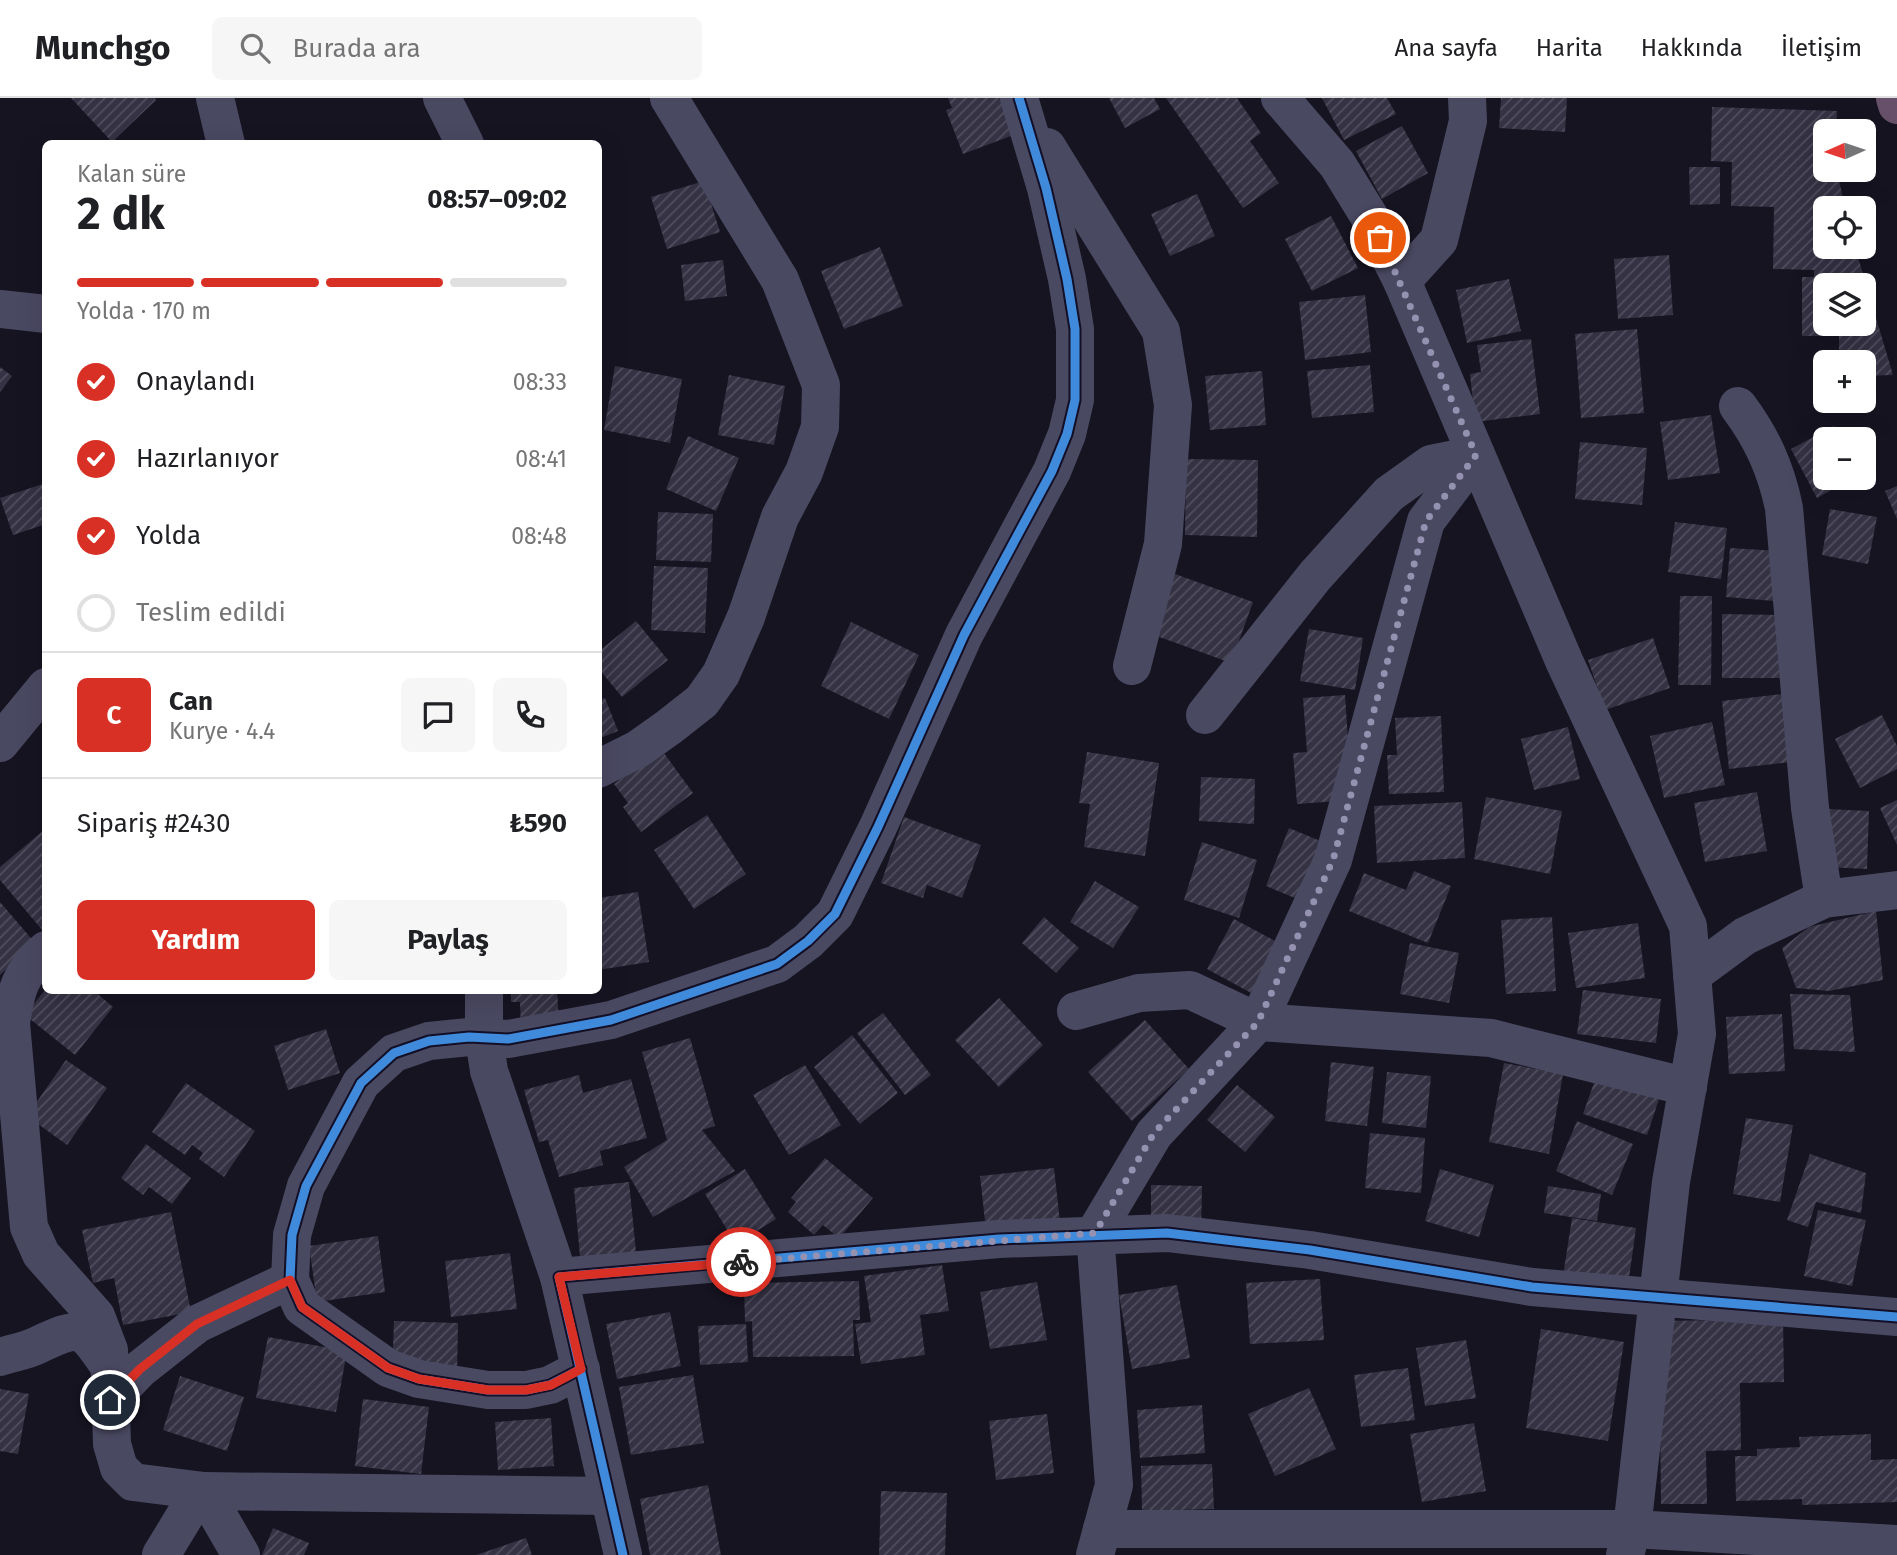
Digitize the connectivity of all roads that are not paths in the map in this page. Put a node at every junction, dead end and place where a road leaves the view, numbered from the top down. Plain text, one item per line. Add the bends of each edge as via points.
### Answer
1 (215, 98) edge
2 (442, 98) edge
3 (669, 98) edge
4 (1280, 98) edge
5 (1467, 98) edge
6 (1895, 98) edge
7 (1021, 102) edge
8 (1897, 105) edge
9 (225, 140) edge
10 (463, 140) edge
11 (1402, 281) junction
12 (0, 309) edge
13 (42, 314) edge
14 (1738, 406) dead end
15 (1476, 455) junction
16 (1132, 666) dead end
17 (42, 692) edge
18 (1205, 715) dead end
19 (0, 743) edge
20 (602, 767) edge
21 (1897, 890) edge
22 (1824, 899) junction
23 (42, 954) edge
24 (1692, 975) junction
25 (484, 994) edge
26 (1076, 1011) dead end
27 (1258, 1022) junction
28 (484, 1038) junction
29 (1688, 1087) junction
30 (1095, 1233) junction
31 (559, 1277) junction
32 (290, 1280) junction
33 (1658, 1296) junction
34 (1897, 1317) edge
35 (0, 1357) edge
36 (581, 1369) junction
37 (110, 1383) junction
38 (204, 1491) junction
39 (608, 1496) junction
40 (1099, 1542) edge
41 (1629, 1542) edge
42 (1897, 1544) edge
43 (162, 1555) edge
44 (241, 1555) edge
45 (623, 1555) edge

1 - 9 street
2 - 10 street
3 - 20 street via 780,280 821,386 820,427 804,472 780,517 721,674 702,701 669,727
4 - 11 street via 1337,164
5 - 11 street via 1468,121 1438,240
6 - 8 highway
7 - 16 street via 1161,331 1172,405 1163,544
7 - 28 street via 1067,279 1075,329 1075,400 1052,471 964,635 835,914 777,964 611,1020 508,1039
11 - 15 street
12 - 13 street
14 - 22 street via 1767,451 1784,508 1810,808
15 - 18 street via 1431,464 1389,494 1315,576
15 - 24 street via 1565,663 1688,926
15 - 27 street via 1426,521 1333,860
17 - 19 street
21 - 22 street
22 - 24 street via 1745,936
23 - 37 street via 26,968 10,1023 29,1227 41,1254 96,1317 108,1350
24 - 29 street via 1697,1034
25 - 28 street
26 - 27 street via 1139,993 1190,990
27 - 29 street via 1491,1038
27 - 30 street via 1154,1133
28 - 31 street via 489,1071
28 - 32 street via 429,1041 394,1053 361,1083 306,1186 292,1235
29 - 33 street
30 - 31 street
30 - 33 street via 1167,1233 1310,1250 1532,1287
30 - 40 street via 1114,1485
31 - 36 street
32 - 36 street via 302,1307 388,1368 419,1379 488,1390 526,1390 551,1385
32 - 37 street via 197,1324 140,1369
33 - 34 street
33 - 41 street
35 - 37 street via 35,1347 66,1330 79,1332 92,1340
36 - 39 street
37 - 38 street via 112,1444 119,1468 133,1482
38 - 39 street
38 - 43 street
38 - 44 street
39 - 45 street
40 - 41 street
41 - 42 street

